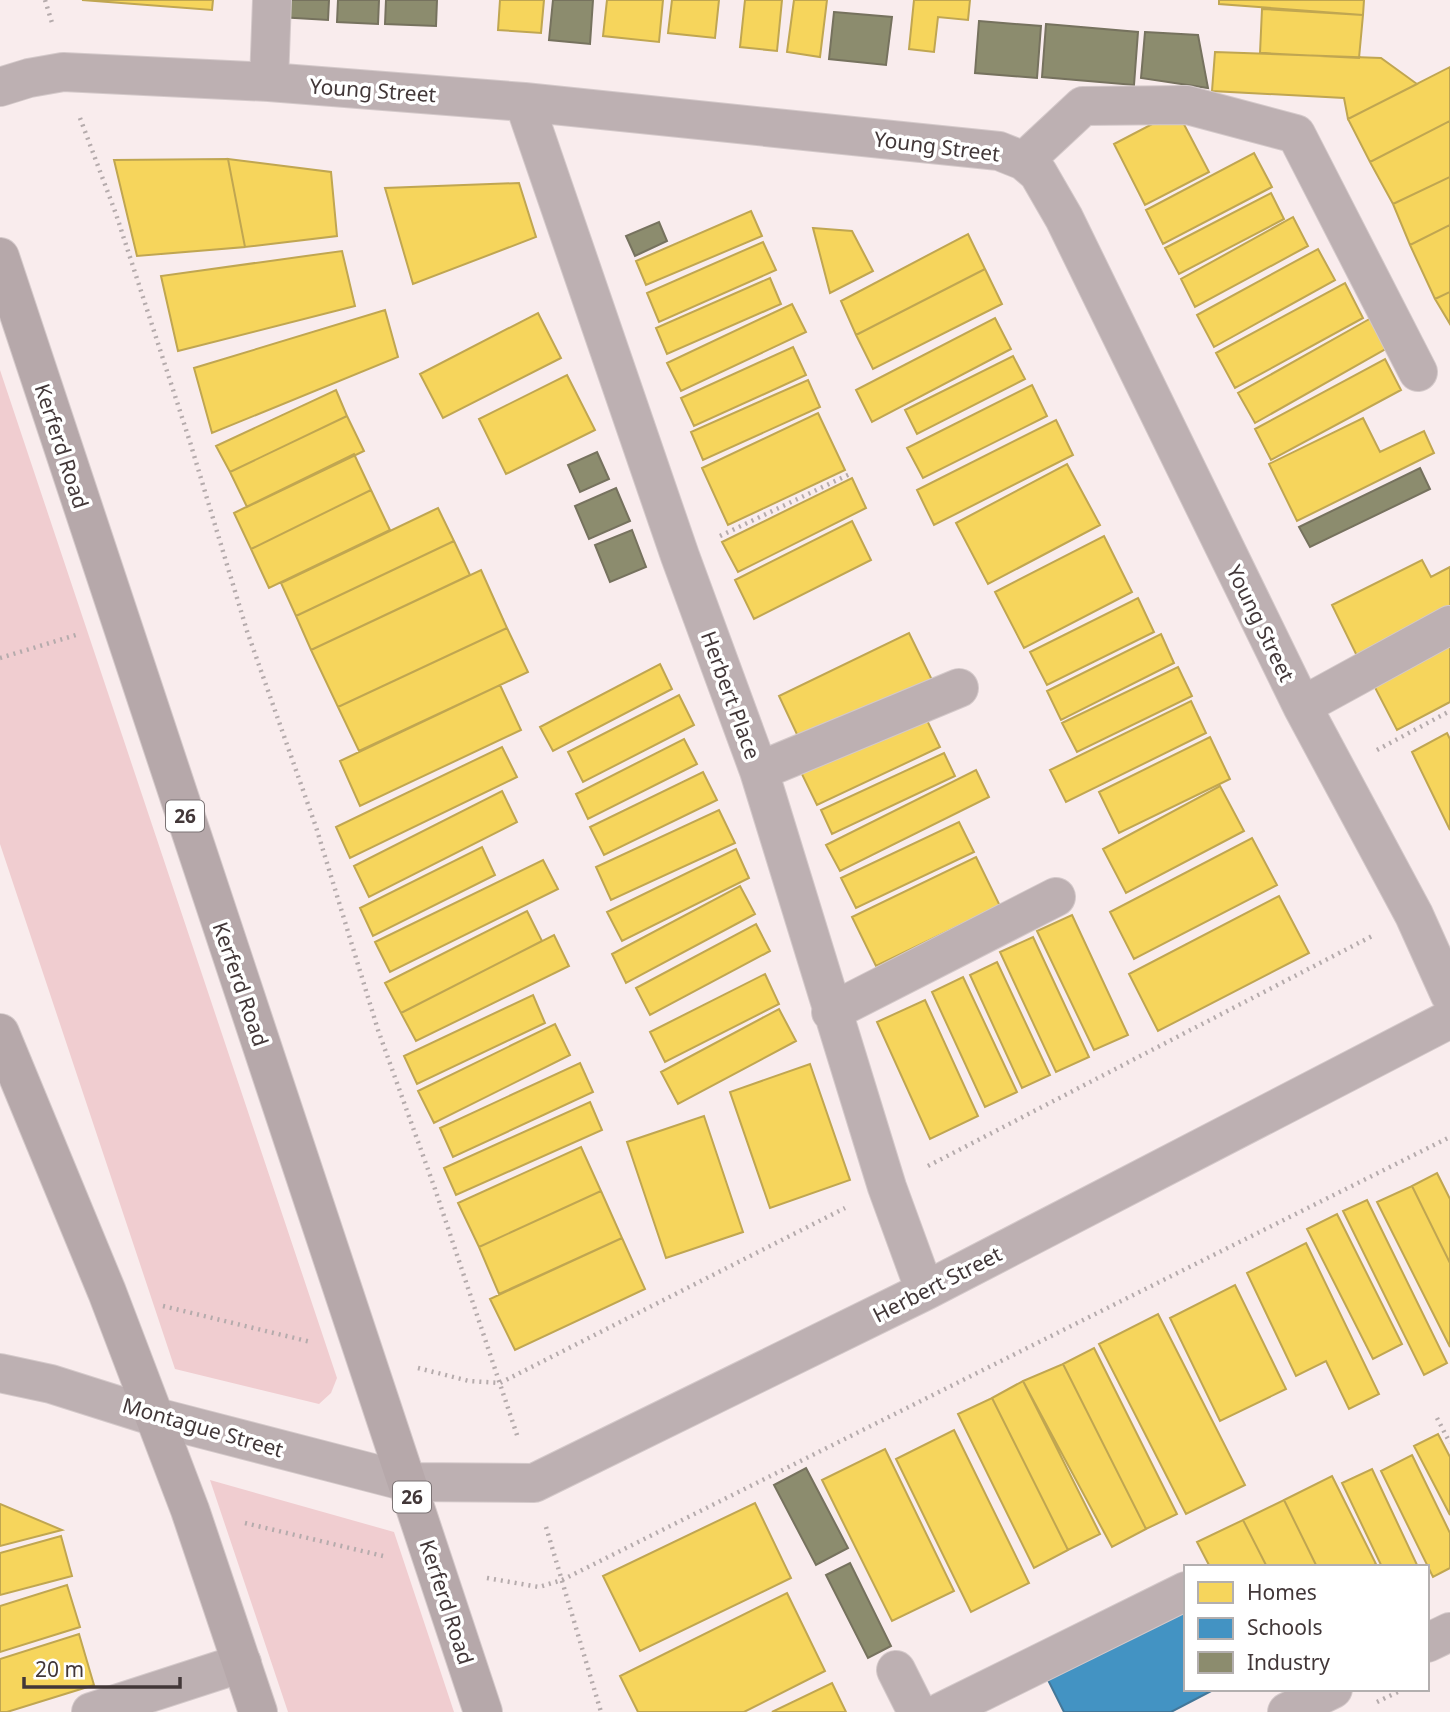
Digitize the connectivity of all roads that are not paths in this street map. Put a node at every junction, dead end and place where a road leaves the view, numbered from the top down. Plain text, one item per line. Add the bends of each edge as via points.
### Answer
1 (272, 0) edge
2 (269, 82) junction
3 (0, 87) edge
4 (524, 102) junction
5 (1024, 161) junction
6 (0, 257) edge
7 (1418, 372) dead end
8 (1450, 625) edge
9 (959, 688) dead end
10 (1302, 706) junction
11 (759, 771) junction
12 (1056, 897) dead end
13 (1450, 995) edge
14 (831, 1012) junction
15 (1450, 1020) edge
16 (0, 1033) edge
17 (925, 1291) junction
18 (0, 1373) edge
19 (152, 1416) junction
20 (407, 1482) junction
21 (1184, 1592) edge
22 (1450, 1632) edge
23 (1429, 1642) edge
24 (242, 1663) junction
25 (896, 1670) dead end
26 (1330, 1691) edge
27 (91, 1712) edge
28 (258, 1712) edge
29 (483, 1712) edge
30 (917, 1712) edge
31 (941, 1712) edge
32 (1287, 1712) edge

1 - 2 street
2 - 3 street, Young Street via 63,72
2 - 4 street, Young Street
4 - 5 street, Young Street via 999,151
4 - 11 street, Herbert Place
5 - 7 street via 1083,106 1187,105 1296,134
5 - 10 street, Young Street via 1038,173 1064,218
6 - 20 main road, Kerferd Road / 26
8 - 10 street
9 - 11 street
10 - 13 street, Young Street via 1414,915
11 - 14 street, Herbert Place
12 - 14 street
14 - 17 street, Herbert Place
15 - 17 street, Herbert Street
16 - 19 main road via 107,1292
17 - 20 street, Herbert Street via 534,1483
18 - 19 street, Montague Street
19 - 20 street, Montague Street
19 - 24 main road via 190,1510
20 - 29 main road, Kerferd Road / 26
21 - 31 street
22 - 23 street
24 - 27 street
24 - 28 main road
25 - 30 street
26 - 32 street

